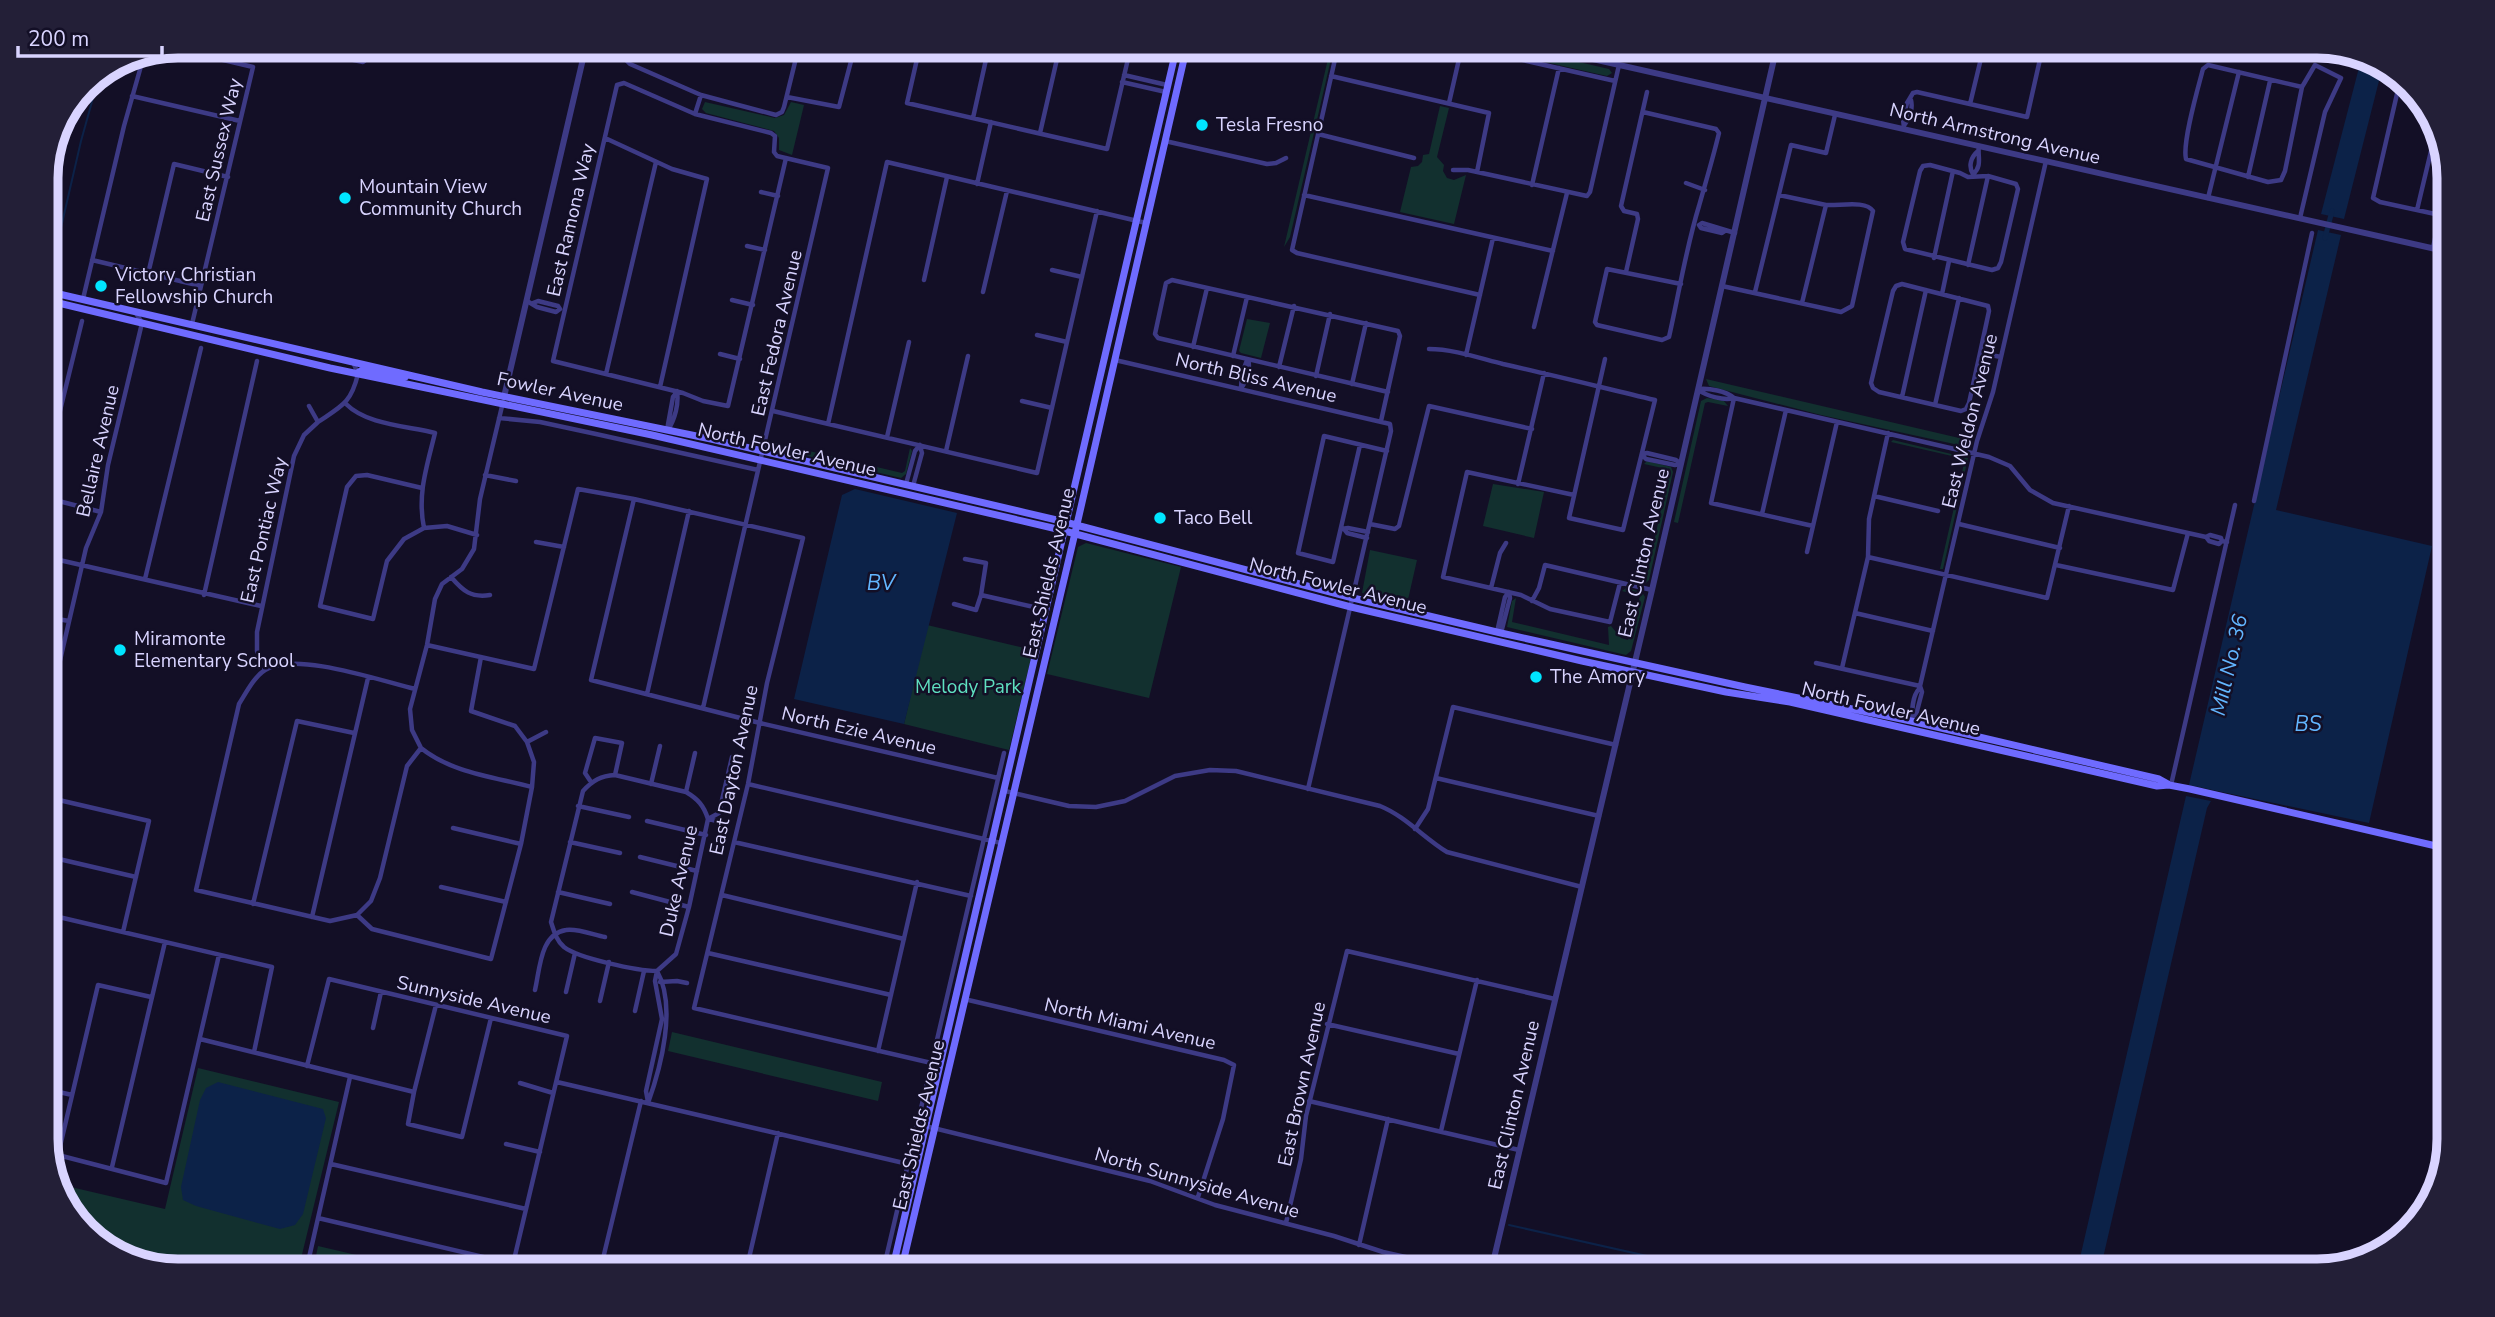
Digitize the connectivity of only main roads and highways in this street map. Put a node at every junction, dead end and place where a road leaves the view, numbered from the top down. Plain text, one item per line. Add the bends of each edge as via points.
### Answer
1 (1174, 58) edge
2 (1184, 58) edge
3 (1121, 294) junction
4 (58, 297) edge
5 (58, 299) edge
6 (142, 323) junction
7 (192, 324) junction
8 (240, 346) junction
9 (303, 350) junction
10 (1105, 359) junction
11 (1114, 360) junction
12 (358, 374) junction
13 (413, 376) junction
14 (503, 401) junction
15 (1098, 428) junction
16 (862, 484) junction
17 (910, 485) junction
18 (1068, 522) junction
19 (1076, 529) junction
20 (1065, 531) junction
21 (1209, 569) junction
22 (1278, 578) junction
23 (1455, 631) junction
24 (1499, 632) junction
25 (1036, 660) junction
26 (1911, 723) junction
27 (1031, 724) junction
28 (2004, 751) junction
29 (2058, 756) junction
30 (2170, 785) junction
31 (1009, 792) junction
32 (2437, 846) edge
33 (930, 1127) junction
34 (895, 1259) edge
35 (904, 1259) edge

1 - 3 main road, East Shields Avenue
2 - 11 main road, East Shields Avenue
3 - 10 main road, East Shields Avenue
3 - 11 main road via 1110,356
4 - 7 main road, Fowler Avenue
5 - 6 main road, Fowler Avenue
6 - 7 main road
6 - 8 main road, Fowler Avenue
7 - 9 main road, Fowler Avenue
8 - 9 main road via 297,355
8 - 12 main road, Fowler Avenue
9 - 13 main road, Fowler Avenue
10 - 15 main road
10 - 18 main road, East Shields Avenue
11 - 15 main road, East Shields Avenue
12 - 13 main road via 363,370
12 - 14 main road, Fowler Avenue
13 - 14 main road, Fowler Avenue
14 - 16 main road, North Fowler Avenue
14 - 17 main road, Fowler Avenue via 667,431
15 - 19 main road, East Shields Avenue
16 - 17 main road via 904,490
16 - 20 main road, North Fowler Avenue
17 - 18 main road, Fowler Avenue
18 - 19 main road, North Fowler Avenue
18 - 20 main road, East Shields Avenue
19 - 20 main road, North Fowler Avenue
19 - 21 main road, North Fowler Avenue
19 - 22 main road, North Fowler Avenue
19 - 27 main road, East Shields Avenue
20 - 25 main road, East Shields Avenue
21 - 22 main road via 1269,581
21 - 23 main road, North Fowler Avenue
22 - 24 main road, North Fowler Avenue
23 - 24 main road via 1462,628 1495,636
23 - 26 main road, North Fowler Avenue via 1726,692
24 - 26 main road, North Fowler Avenue
25 - 27 main road
25 - 31 main road, East Shields Avenue
26 - 28 main road, North Fowler Avenue
26 - 29 main road, North Fowler Avenue
27 - 31 main road, East Shields Avenue
28 - 29 main road
28 - 30 main road, North Fowler Avenue via 2157,786
29 - 30 main road, North Fowler Avenue
30 - 32 main road, North Fowler Avenue
31 - 33 main road, East Shields Avenue via 1001,843
31 - 33 main road, East Shields Avenue via 988,839
33 - 34 main road, East Shields Avenue
33 - 35 main road, East Shields Avenue

